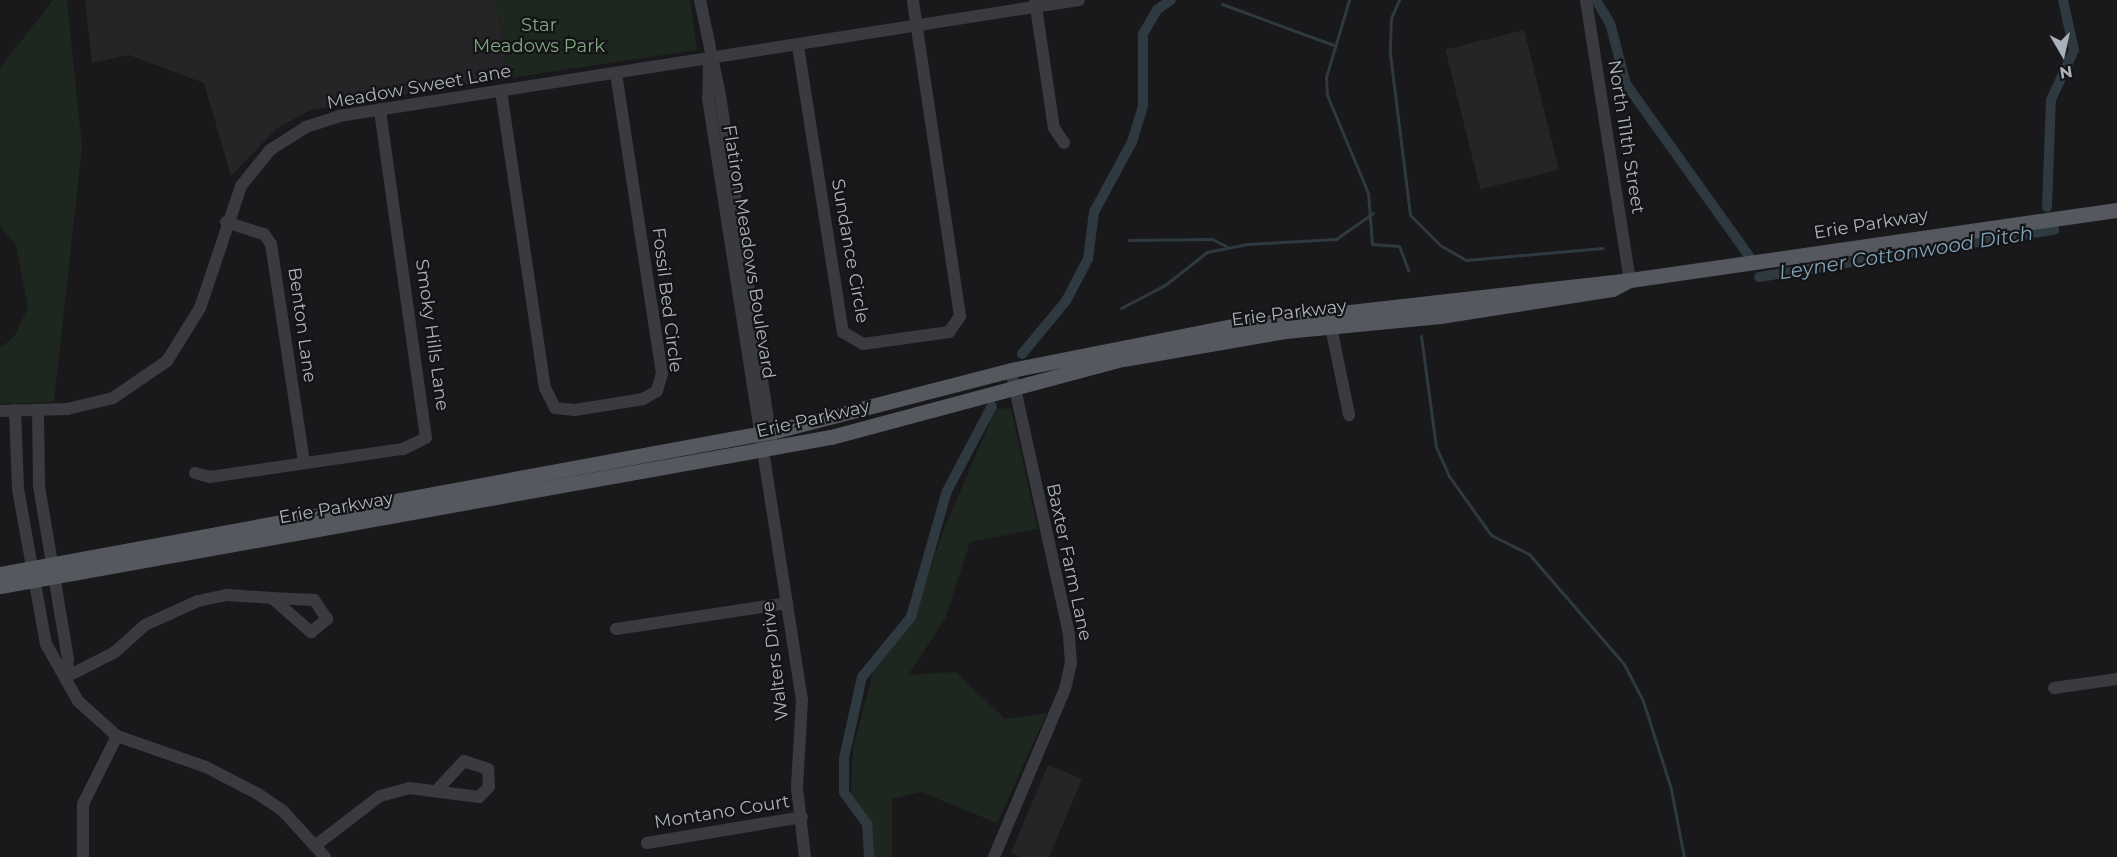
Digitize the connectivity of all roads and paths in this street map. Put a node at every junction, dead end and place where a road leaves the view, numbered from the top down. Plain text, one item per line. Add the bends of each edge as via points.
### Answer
1 (700, 0) edge
2 (913, 0) edge
3 (1079, 0) edge
4 (1586, 0) edge
5 (1036, 5) edge
6 (918, 27) junction
7 (798, 46) junction
8 (709, 59) junction
9 (616, 73) junction
10 (501, 91) junction
11 (380, 110) junction
12 (1064, 143) dead end
13 (2117, 210) edge
14 (226, 222) junction
15 (1630, 280) junction
16 (1331, 327) junction
17 (1013, 378) junction
18 (15, 410) junction
19 (38, 410) junction
20 (0, 411) edge
21 (1349, 415) dead end
22 (764, 432) junction
23 (766, 454) junction
24 (304, 464) junction
25 (195, 472) dead end
26 (52, 571) junction
27 (0, 574) edge
28 (33, 574) junction
29 (0, 586) edge
30 (272, 597) dead end
31 (787, 603) junction
32 (616, 629) dead end
33 (66, 678) junction
34 (2117, 679) edge
35 (2054, 688) dead end
36 (117, 736) junction
37 (438, 789) dead end
38 (802, 817) junction
39 (647, 843) dead end
40 (316, 845) junction
41 (83, 857) edge
42 (325, 857) edge
43 (805, 857) edge
44 (994, 857) edge

1 - 8 street, Flatiron Meadows Boulevard
2 - 6 street
3 - 5 street, Meadow Sweet Lane
4 - 15 street, North 111th Street
5 - 6 street, Meadow Sweet Lane
5 - 12 street via 1054,128
6 - 7 street, Meadow Sweet Lane
6 - 7 street, Sundance Circle via 960,316 949,332 863,344 843,332
7 - 8 street, Meadow Sweet Lane
8 - 9 street, Meadow Sweet Lane
8 - 22 street, Flatiron Meadows Boulevard via 708,98
9 - 10 street, Meadow Sweet Lane
9 - 10 street, Fossil Bed Circle via 662,374 657,392 643,399 575,410 555,408 544,388
10 - 11 street, Meadow Sweet Lane
11 - 14 street, Meadow Sweet Lane via 339,116 280,143 252,169
11 - 24 street, Smoky Hills Lane via 426,438 403,449
13 - 15 main road, Erie Parkway
14 - 19 street, Meadow Sweet Lane via 200,308 167,361 113,398
14 - 24 street, Benton Lane via 264,234 271,244
15 - 16 main road, Erie Parkway via 1612,289 1534,302
15 - 17 main road, Erie Parkway via 1245,324
16 - 17 main road, Erie Parkway
16 - 21 street
17 - 22 main road, Erie Parkway
17 - 23 main road, Erie Parkway
17 - 44 street, Baxter Farm Lane via 1069,634 1071,664 1065,689
18 - 19 street, Meadow Sweet Lane
18 - 20 street, Meadow Sweet Lane
18 - 28 street via 18,489
19 - 26 street via 39,486
22 - 23 street, Flatiron Meadows Boulevard
22 - 26 main road, Erie Parkway
23 - 26 main road, Erie Parkway
23 - 31 street, Walters Drive
24 - 25 street, Smoky Hills Lane via 210,477
26 - 28 main road, Erie Parkway
26 - 33 street via 68,659
27 - 28 main road, Erie Parkway
28 - 29 main road, Erie Parkway
28 - 33 street via 52,664
30 - 33 street via 227,595 168,611 115,652
31 - 32 street
31 - 38 street, Walters Drive via 802,700 797,788
33 - 36 street via 78,701
34 - 35 street
36 - 40 street via 206,767 258,794
36 - 41 street via 83,804
37 - 40 street via 409,788 380,796
38 - 39 street, Montano Court
38 - 43 street, Walters Drive
40 - 42 street

